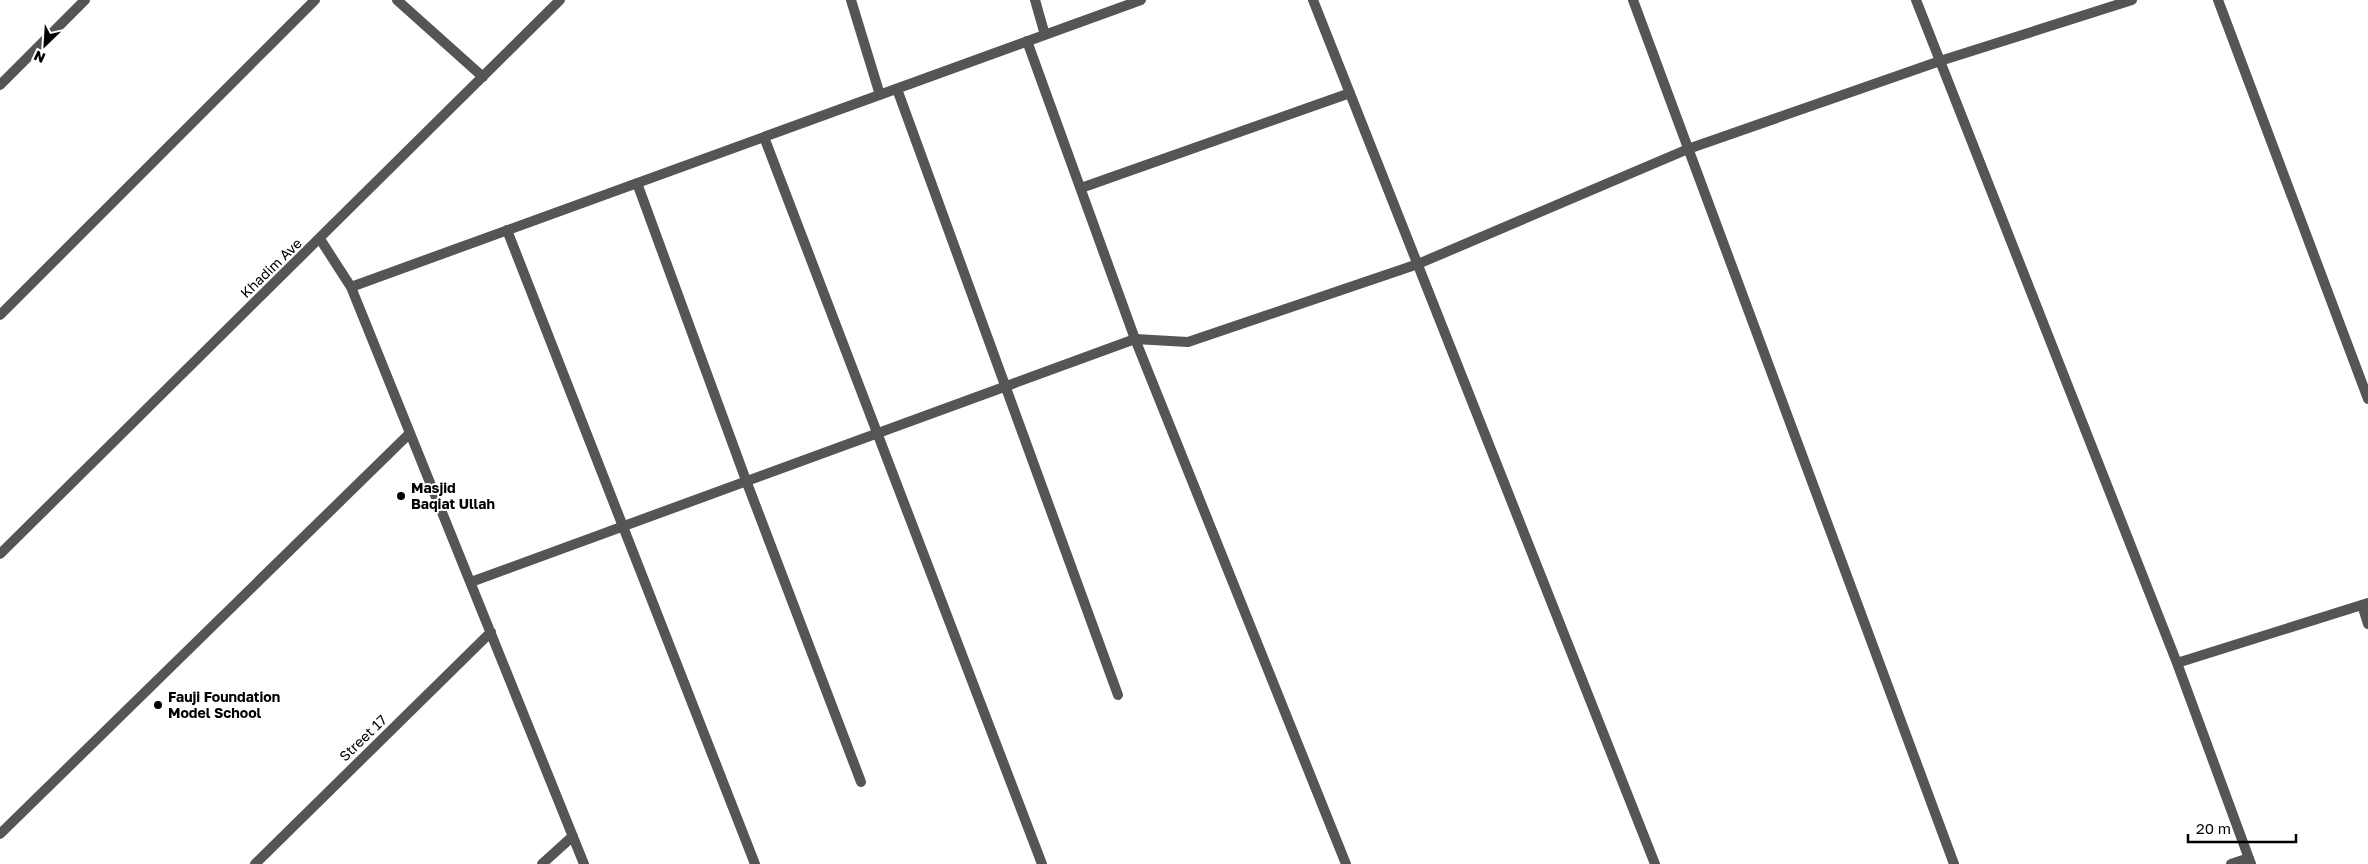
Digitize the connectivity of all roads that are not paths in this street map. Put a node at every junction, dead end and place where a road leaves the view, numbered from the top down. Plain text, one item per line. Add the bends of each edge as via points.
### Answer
1 (85, 0) edge
2 (315, 0) edge
3 (397, 0) edge
4 (560, 0) edge
5 (851, 0) edge
6 (1035, 0) edge
7 (1141, 0) edge
8 (1313, 0) edge
9 (1633, 0) edge
10 (1916, 0) edge
11 (2132, 0) edge
12 (2218, 0) edge
13 (1045, 35) junction
14 (1027, 41) junction
15 (1940, 61) junction
16 (483, 77) junction
17 (0, 85) edge
18 (897, 89) junction
19 (1350, 93) junction
20 (880, 95) junction
21 (764, 137) junction
22 (1688, 149) junction
23 (637, 183) junction
24 (1081, 188) junction
25 (507, 230) junction
26 (320, 239) junction
27 (1418, 264) junction
28 (351, 287) junction
29 (0, 315) edge
30 (1135, 339) junction
31 (1005, 387) junction
32 (2368, 399) edge
33 (410, 433) junction
34 (878, 434) junction
35 (747, 483) junction
36 (622, 528) junction
37 (0, 554) edge
38 (470, 582) junction
39 (2365, 604) edge
40 (2368, 624) edge
41 (491, 632) junction
42 (2177, 663) junction
43 (1118, 695) dead end
44 (861, 782) dead end
45 (0, 834) edge
46 (573, 836) junction
47 (2250, 861) edge
48 (255, 864) edge
49 (542, 864) edge
50 (584, 864) edge
51 (755, 864) edge
52 (1042, 864) edge
53 (1346, 864) edge
54 (1655, 864) edge
55 (1954, 864) edge
56 (2231, 864) edge

1 - 17 street
2 - 29 street
3 - 16 street
4 - 16 street, Khadim Ave
5 - 20 street
6 - 13 street
7 - 13 street
8 - 19 street
9 - 22 street
10 - 15 street
11 - 15 street
12 - 32 street
13 - 14 street
14 - 18 street
14 - 24 street
15 - 22 street
15 - 42 street
16 - 26 street, Khadim Ave
18 - 20 street
18 - 31 street
19 - 24 street
19 - 27 street
20 - 21 street
21 - 23 street
21 - 34 street
22 - 27 street
22 - 55 street
23 - 25 street
23 - 35 street
24 - 30 street
25 - 28 street
25 - 36 street
26 - 28 street
26 - 37 street, Khadim Ave
27 - 30 street via 1188,342
27 - 54 street
28 - 33 street
30 - 31 street
30 - 53 street
31 - 34 street
31 - 43 street
33 - 38 street
33 - 45 street
34 - 35 street
34 - 52 street
35 - 36 street
35 - 44 street
36 - 38 street
36 - 51 street
38 - 41 street
39 - 40 street
39 - 42 street
41 - 46 street
41 - 48 street, Street 17
42 - 47 street
46 - 49 street
46 - 50 street
47 - 56 street

